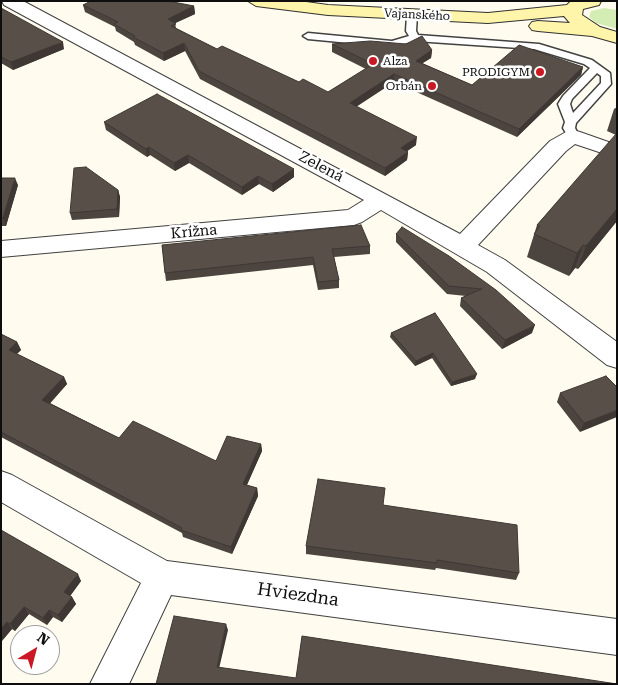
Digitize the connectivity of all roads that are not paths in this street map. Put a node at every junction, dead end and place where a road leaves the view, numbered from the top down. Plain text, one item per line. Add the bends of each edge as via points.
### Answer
1 (10, 1) edge
2 (256, 1) edge
3 (282, 3) edge
4 (579, 4) edge
5 (412, 15) junction
6 (488, 18) junction
7 (594, 32) junction
8 (308, 36) dead end
9 (415, 38) junction
10 (617, 38) edge
11 (596, 68) junction
12 (572, 129) junction
13 (617, 152) edge
14 (381, 200) junction
15 (462, 247) junction
16 (1, 249) edge
17 (617, 357) edge
18 (1, 485) edge
19 (162, 577) junction
20 (617, 637) edge
21 (109, 684) edge

1 - 14 street, Zelená
2 - 3 main road, Vajanského
3 - 5 main road, Vajanského
4 - 6 main road
4 - 7 main road via 572,16
5 - 6 main road, Vajanského
5 - 9 lane via 411,31
6 - 7 main road via 505,24
7 - 10 main road
8 - 9 lane via 392,44
9 - 11 lane via 535,46 588,62
11 - 12 lane via 564,104
11 - 12 lane via 606,75 606,84
12 - 13 street
12 - 15 street
14 - 15 street, Zelená
14 - 16 street, Krížna via 354,217
15 - 17 street, Zelená via 496,266
18 - 19 street, Hviezdna
19 - 20 street, Hviezdna
19 - 21 street

